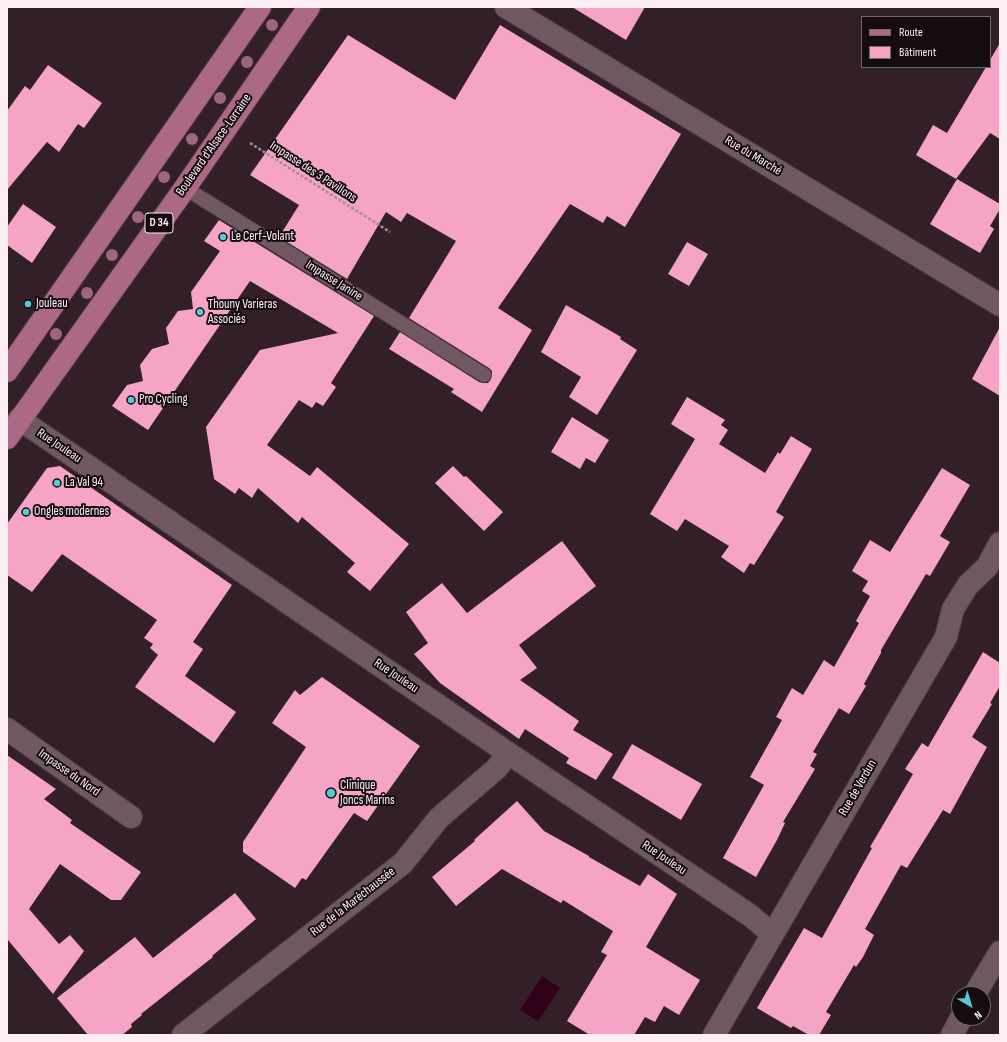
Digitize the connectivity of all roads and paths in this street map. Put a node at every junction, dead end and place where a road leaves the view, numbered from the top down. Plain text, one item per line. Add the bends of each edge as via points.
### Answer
1 (260, 7) edge
2 (309, 7) edge
3 (506, 7) edge
4 (226, 128) junction
5 (185, 188) junction
6 (390, 232) dead end
7 (1000, 305) edge
8 (7, 371) edge
9 (484, 375) dead end
10 (19, 419) junction
11 (7, 438) edge
12 (1000, 543) edge
13 (7, 729) edge
14 (508, 753) junction
15 (131, 817) dead end
16 (772, 934) junction
17 (1000, 952) edge
18 (980, 986) edge
19 (957, 1026) edge
20 (183, 1035) edge
21 (714, 1035) edge
22 (952, 1035) edge

1 - 8 main road
2 - 4 main road, Boulevard d'Alsace-Lorraine / D 34
3 - 7 street, Rue du Marché
4 - 5 main road, Boulevard d'Alsace-Lorraine / D 34
4 - 6 path, Impasse des 3 Pavillons
5 - 9 lane, Impasse Janine
5 - 10 main road, Boulevard d'Alsace-Lorraine / D 34
10 - 11 main road, Boulevard d'Alsace-Lorraine / D 34
10 - 14 street, Rue Jouleau
12 - 16 street, Rue de Verdun via 987,567 968,585 957,603 946,637
13 - 15 street, Impasse du Nord
14 - 16 street, Rue Jouleau via 751,916
14 - 20 street, Rue de la Maréchaussée via 497,768 439,818 403,863
16 - 21 street, Rue de Verdun
17 - 18 street
19 - 22 street

